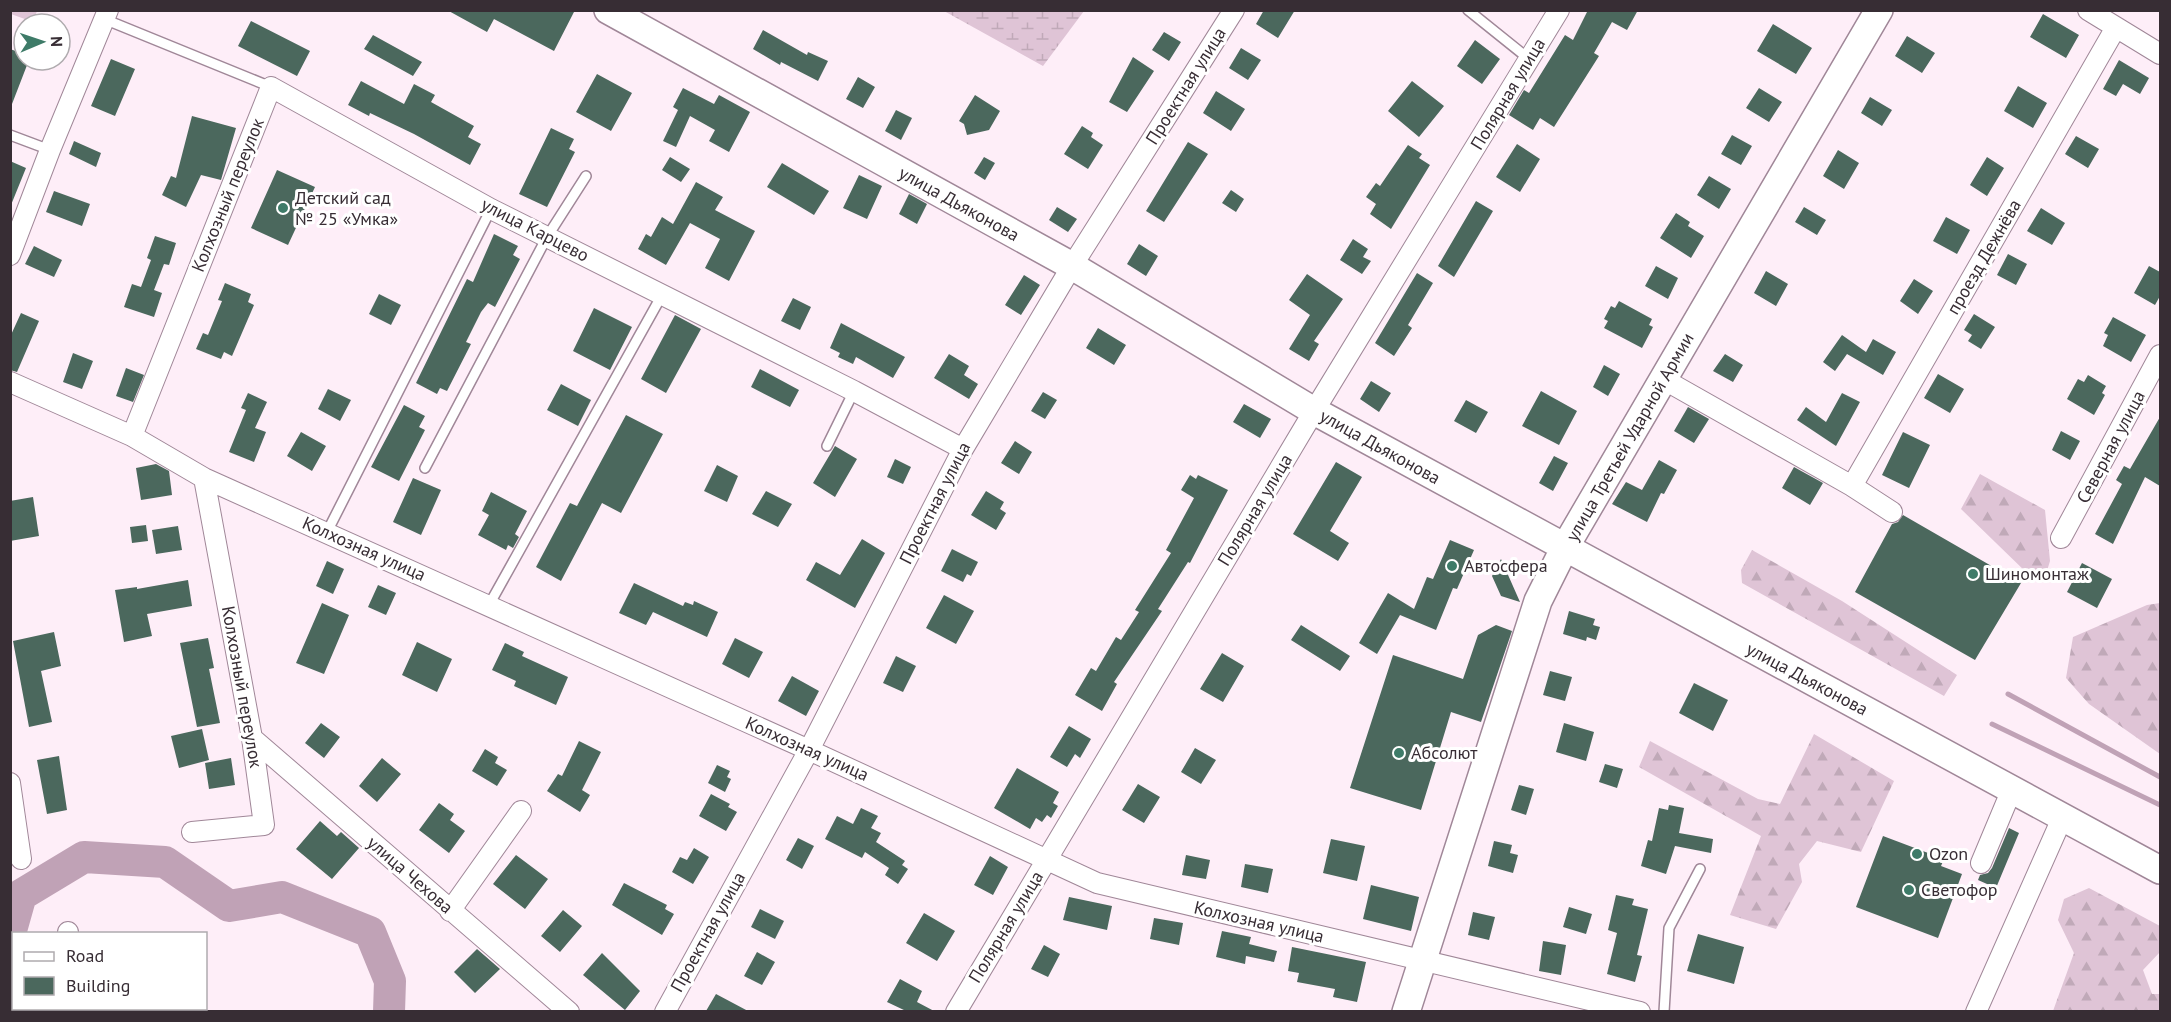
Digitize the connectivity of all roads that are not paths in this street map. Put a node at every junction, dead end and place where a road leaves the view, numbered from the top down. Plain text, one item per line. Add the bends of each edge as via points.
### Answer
1 (1234, 10) edge
2 (1468, 10) edge
3 (1559, 10) edge
4 (1879, 10) edge
5 (2088, 10) edge
6 (622, 14) edge
7 (106, 15) edge
8 (2115, 29) junction
9 (2160, 54) edge
10 (1529, 59) junction
11 (271, 87) junction
12 (10, 135) edge
13 (50, 150) junction
14 (586, 177) dead end
15 (490, 209) junction
16 (547, 237) junction
17 (10, 255) edge
18 (1072, 266) junction
19 (662, 295) junction
20 (2160, 355) edge
21 (1663, 379) junction
22 (10, 382) edge
23 (854, 391) junction
24 (1314, 411) junction
25 (132, 436) junction
26 (827, 446) dead end
27 (963, 448) junction
28 (425, 468) dead end
29 (204, 478) junction
30 (1852, 486) junction
31 (1892, 512) dead end
32 (327, 532) junction
33 (2061, 538) dead end
34 (1564, 549) junction
35 (489, 605) junction
36 (252, 738) junction
37 (809, 750) junction
38 (10, 783) edge
39 (2012, 789) junction
40 (521, 811) dead end
41 (2063, 816) junction
42 (192, 831) dead end
43 (15, 837) edge
44 (21, 859) dead end
45 (1047, 859) junction
46 (1981, 863) dead end
47 (1700, 869) dead end
48 (2160, 870) edge
49 (450, 911) junction
50 (1424, 961) junction
51 (1567, 1003) edge
52 (568, 1011) edge
53 (665, 1011) edge
54 (956, 1011) edge
55 (1406, 1011) edge
56 (1640, 1011) edge
57 (1664, 1011) edge
58 (1976, 1011) edge

1 - 18 street, Проектная улица
2 - 10 lane
3 - 10 street, Полярная улица
4 - 21 main road, улица Третьей Ударной Армии
5 - 8 street
6 - 18 main road, улица Дьяконова
7 - 11 lane, улица Карцево
7 - 13 street
8 - 9 street
8 - 30 street, проезд Дежнёва
10 - 24 street, Полярная улица
11 - 15 street, улица Карцево
11 - 25 street, Колхозный переулок
12 - 13 lane
13 - 17 street
14 - 16 lane
15 - 16 street, улица Карцево
15 - 32 lane
16 - 19 street, улица Карцево
16 - 28 lane
18 - 24 main road, улица Дьяконова
18 - 27 street, Проектная улица
19 - 23 street, улица Карцево
19 - 35 lane
20 - 33 street, Северная улица
21 - 30 street
21 - 34 main road, улица Третьей Ударной Армии
22 - 25 street, Колхозная улица
23 - 26 lane
23 - 27 street, улица Карцево
24 - 34 main road, улица Дьяконова
24 - 45 street, Полярная улица
25 - 29 street, Колхозная улица
27 - 37 street, Проектная улица
29 - 32 street, Колхозная улица
29 - 36 street, Колхозный переулок
30 - 31 street
32 - 35 street, Колхозная улица
34 - 39 main road, улица Дьяконова
34 - 50 main road, улица Третьей Ударной Армии via 1538,601
35 - 37 street, Колхозная улица
36 - 42 street, Колхозный переулок via 264,825
36 - 49 street, улица Чехова
37 - 45 street, Колхозная улица
37 - 53 street, Проектная улица
38 - 43 street
39 - 41 main road, улица Дьяконова
39 - 46 street
40 - 49 street
41 - 48 main road, улица Дьяконова
41 - 58 street
43 - 44 street
45 - 50 street, Колхозная улица via 1097,883
45 - 54 street, Полярная улица
47 - 57 lane via 1669,928
49 - 52 street, улица Чехова
50 - 51 street, Колхозная улица
50 - 55 main road, улица Третьей Ударной Армии
51 - 56 street, Колхозная улица

